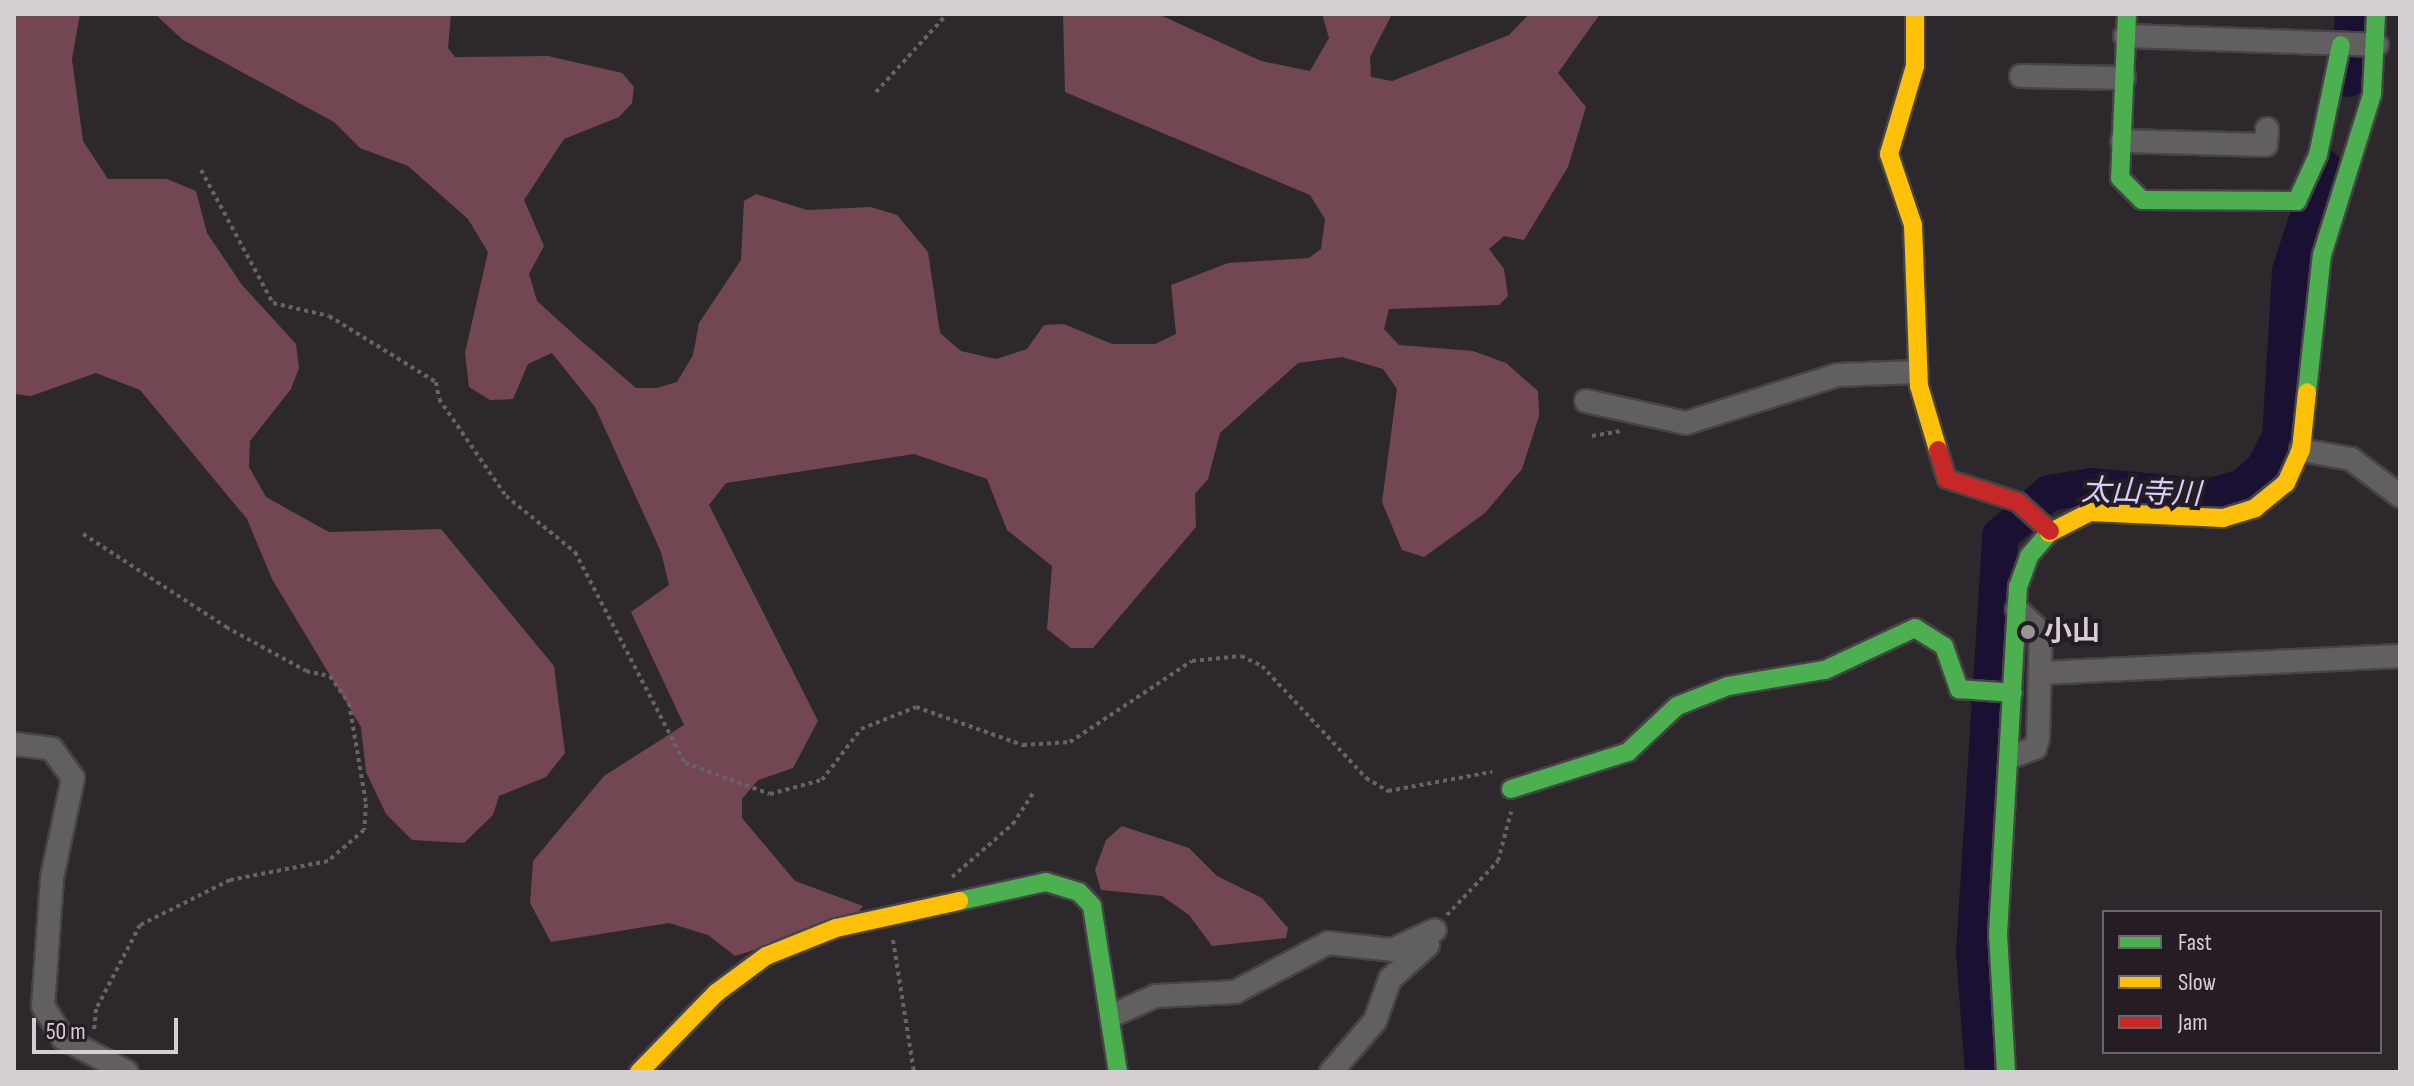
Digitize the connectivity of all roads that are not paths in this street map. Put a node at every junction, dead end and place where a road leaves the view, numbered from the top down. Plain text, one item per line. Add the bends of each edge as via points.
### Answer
1 (2376, 14) edge
2 (1916, 16) edge
3 (2126, 25) edge
4 (2357, 45) junction
5 (2021, 76) dead end
6 (2124, 78) junction
7 (2267, 129) dead end
8 (2122, 141) junction
9 (1917, 372) junction
10 (1586, 401) dead end
11 (2301, 450) junction
12 (2400, 496) edge
13 (2050, 531) junction
14 (2017, 610) junction
15 (2400, 656) edge
16 (2041, 673) junction
17 (2000, 692) junction
18 (14, 744) edge
19 (2011, 757) junction
20 (1511, 789) road end
21 (1111, 1016) junction
22 (127, 1072) edge
23 (639, 1072) edge
24 (1118, 1072) edge
25 (1331, 1072) edge
26 (2006, 1072) edge

1 - 4 street
2 - 9 street via 1915,66 1889,154 1913,225
3 - 4 street
3 - 6 street
4 - 8 street via 2318,155 2288,206 2142,200 2120,178
4 - 11 street via 2364,124 2322,255
5 - 6 street
6 - 8 street
7 - 8 street via 2266,145
9 - 10 street via 1837,375 1686,423
9 - 13 street via 1947,479 2018,502
11 - 12 street via 2351,459
11 - 13 street via 2286,483 2255,508 2223,518 2100,510
13 - 14 street via 2029,556
14 - 16 street via 2039,623
14 - 17 street
15 - 16 street
16 - 19 street via 2035,748
17 - 19 street
17 - 20 street via 1959,689 1944,646 1915,628 1825,670 1728,686 1677,706 1650,739 1628,752
18 - 22 street via 52,749 73,778 52,878 42,996 49,1023
19 - 26 street via 1998,934
21 - 23 street via 1092,906 1079,892 1046,882 836,928 766,956 716,993
21 - 24 street
21 - 25 street via 1156,996 1235,992 1328,943 1392,950 1435,930 1390,979 1375,1021

